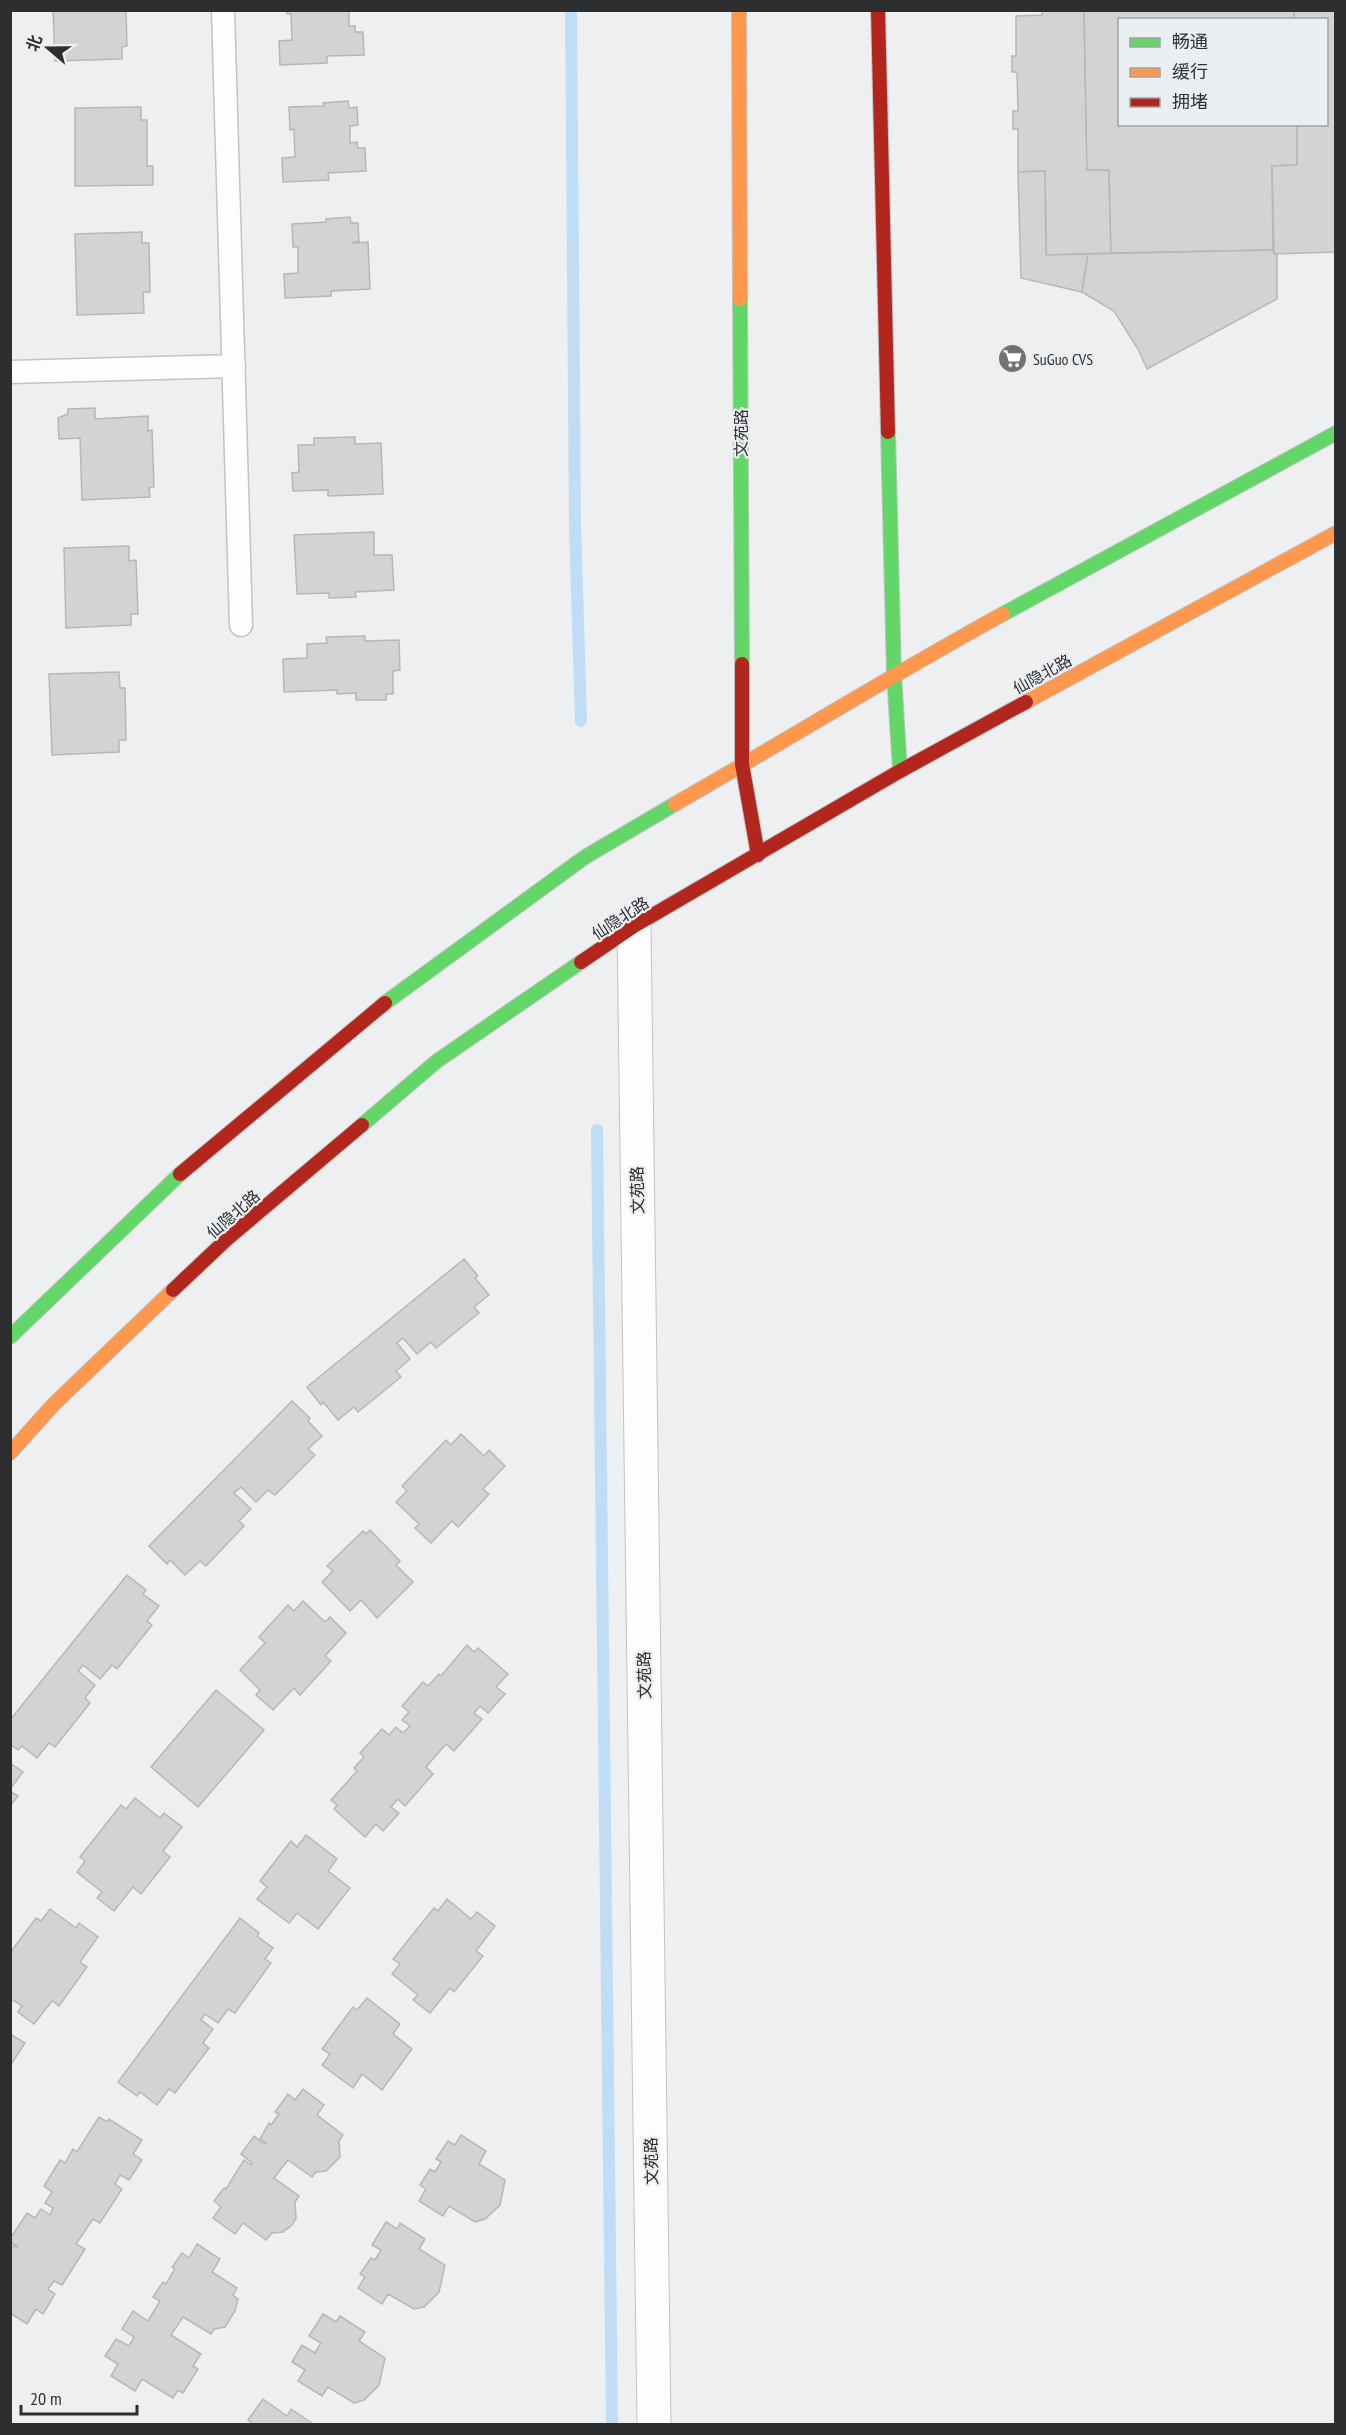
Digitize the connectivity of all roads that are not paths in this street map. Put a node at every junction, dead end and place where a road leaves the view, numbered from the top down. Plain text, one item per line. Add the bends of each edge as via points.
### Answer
1 (223, 10) edge
2 (739, 10) edge
3 (878, 10) edge
4 (234, 366) junction
5 (10, 372) edge
6 (1335, 433) edge
7 (1335, 532) edge
8 (241, 625) dead end
9 (894, 674) junction
10 (742, 764) junction
11 (900, 771) junction
12 (758, 855) junction
13 (634, 926) junction
14 (10, 1337) edge
15 (10, 1453) edge
16 (654, 2424) edge

1 - 4 lane
2 - 10 main road, 文苑路
3 - 9 main road
4 - 5 lane
4 - 8 lane
6 - 9 main road
7 - 11 main road, 仙隐北路
9 - 10 main road
9 - 11 main road
10 - 12 main road, 文苑路
10 - 14 main road via 585,857 380,1007 173,1180
11 - 12 main road, 仙隐北路
12 - 13 main road, 仙隐北路
13 - 15 main road, 仙隐北路 via 437,1061 227,1239 53,1405
13 - 16 street, 文苑路

